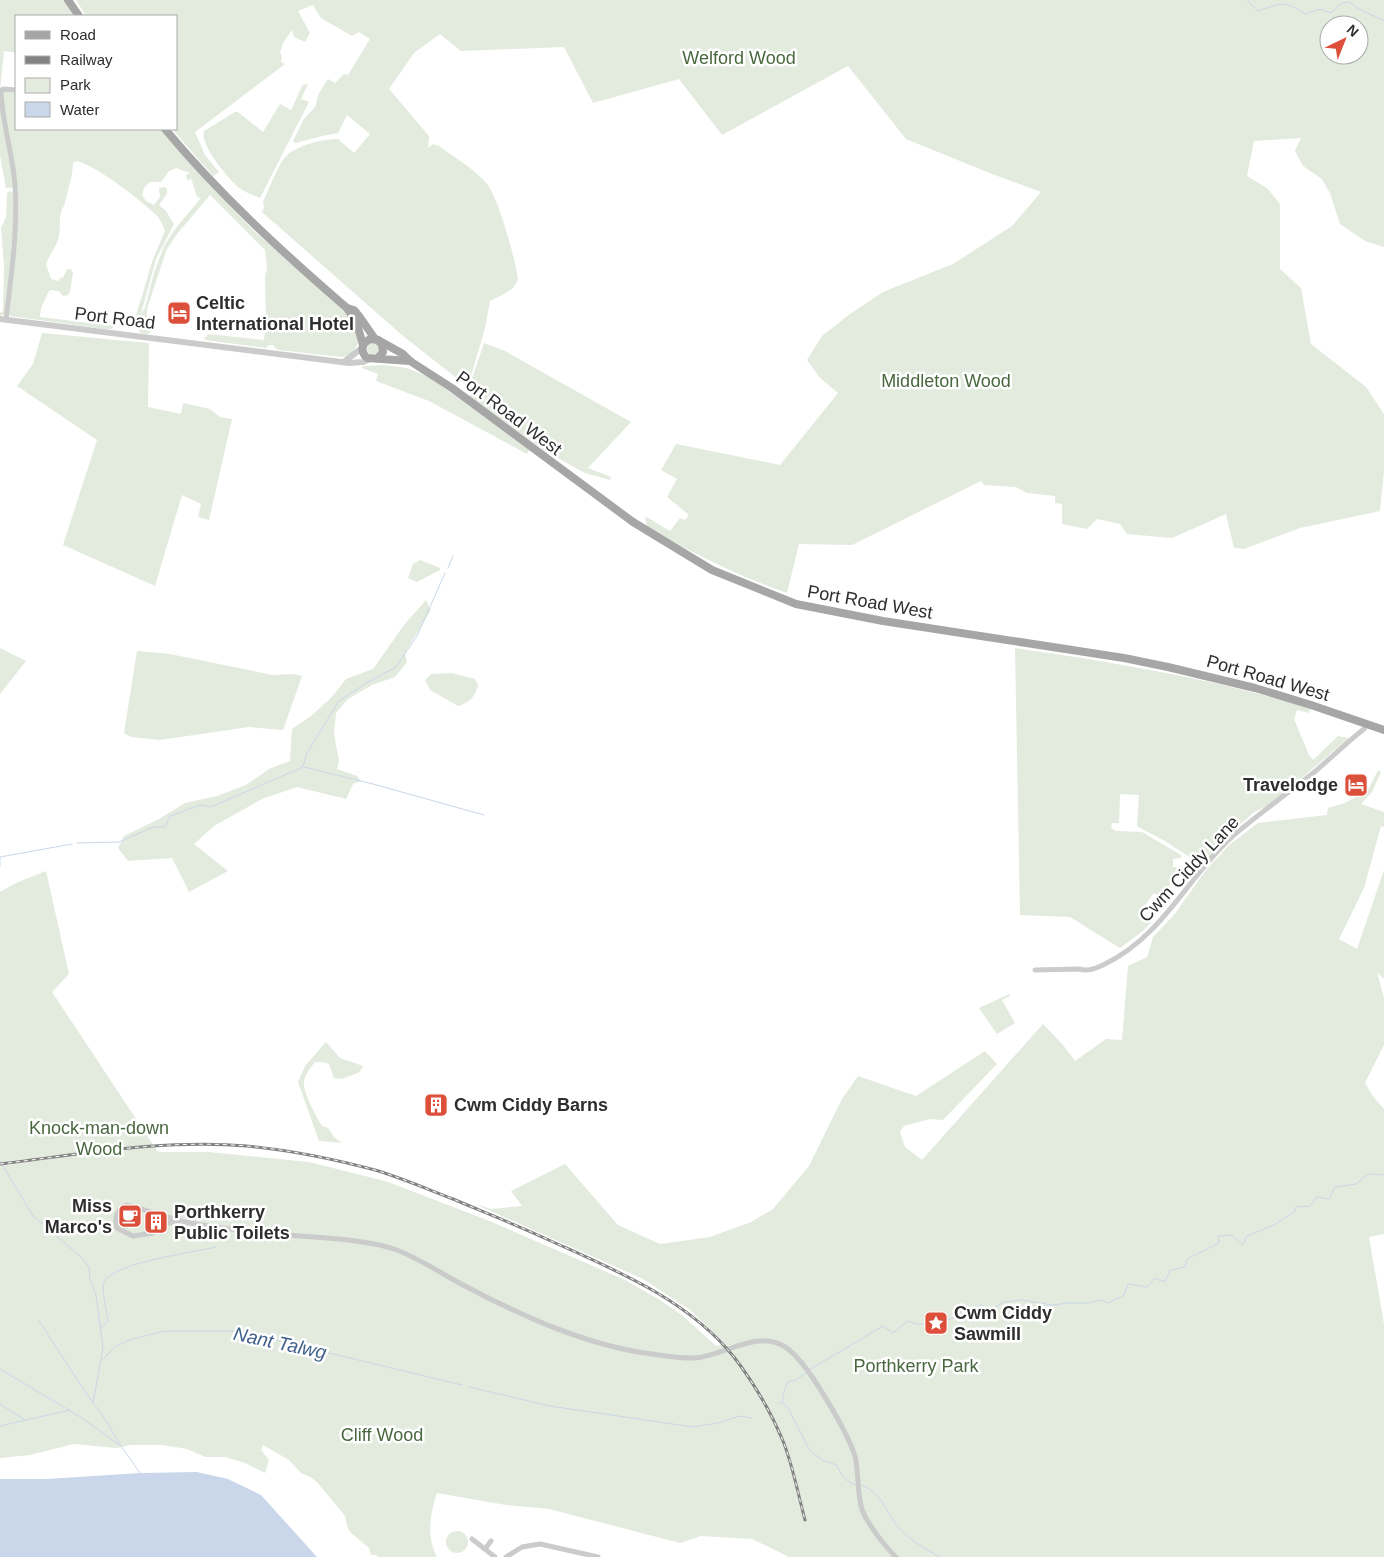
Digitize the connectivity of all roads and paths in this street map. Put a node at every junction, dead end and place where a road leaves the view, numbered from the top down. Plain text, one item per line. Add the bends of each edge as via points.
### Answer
1 (68, 0) edge
2 (78, 15) edge
3 (15, 90) edge
4 (165, 130) edge
5 (347, 308) junction
6 (3, 319) edge
7 (377, 340) junction
8 (362, 347) junction
9 (374, 359) junction
10 (345, 361) junction
11 (410, 361) junction
12 (1368, 724) junction
13 (1384, 730) edge
14 (1035, 970) dead end
15 (180, 1220) junction
16 (472, 1538) dead end
17 (491, 1541) dead end
18 (486, 1549) junction
19 (571, 1554) edge
20 (495, 1557) edge
21 (506, 1557) edge
22 (598, 1557) edge
23 (896, 1557) edge

1 - 2 main road
3 - 6 street via 3,89 1,92 13,166 16,210
4 - 5 main road via 251,222
5 - 7 main road via 354,310
5 - 8 main road via 357,324
6 - 10 street, Port Road
7 - 8 main road via 370,339
7 - 9 main road via 383,352
7 - 11 main road, Port Road West
8 - 9 main road via 363,354
8 - 10 street
9 - 10 street, Port Road via 354,363
9 - 11 main road, Port Road West
11 - 12 main road, Port Road West via 452,388 632,522 712,570 796,604 1168,666 1255,688
12 - 13 main road, Port Road West
12 - 14 street, Cwm Ciddy Lane via 1233,836 1153,930 1131,949 1092,970
15 - 15 street via 153,1233 133,1236 117,1228 115,1220 121,1207 127,1205
15 - 23 street via 394,1249 538,1321 615,1348 696,1358 765,1340 785,1346 810,1374 854,1452 862,1511
16 - 18 street
17 - 18 street
18 - 20 street
19 - 21 street via 540,1544 529,1544
19 - 22 street

